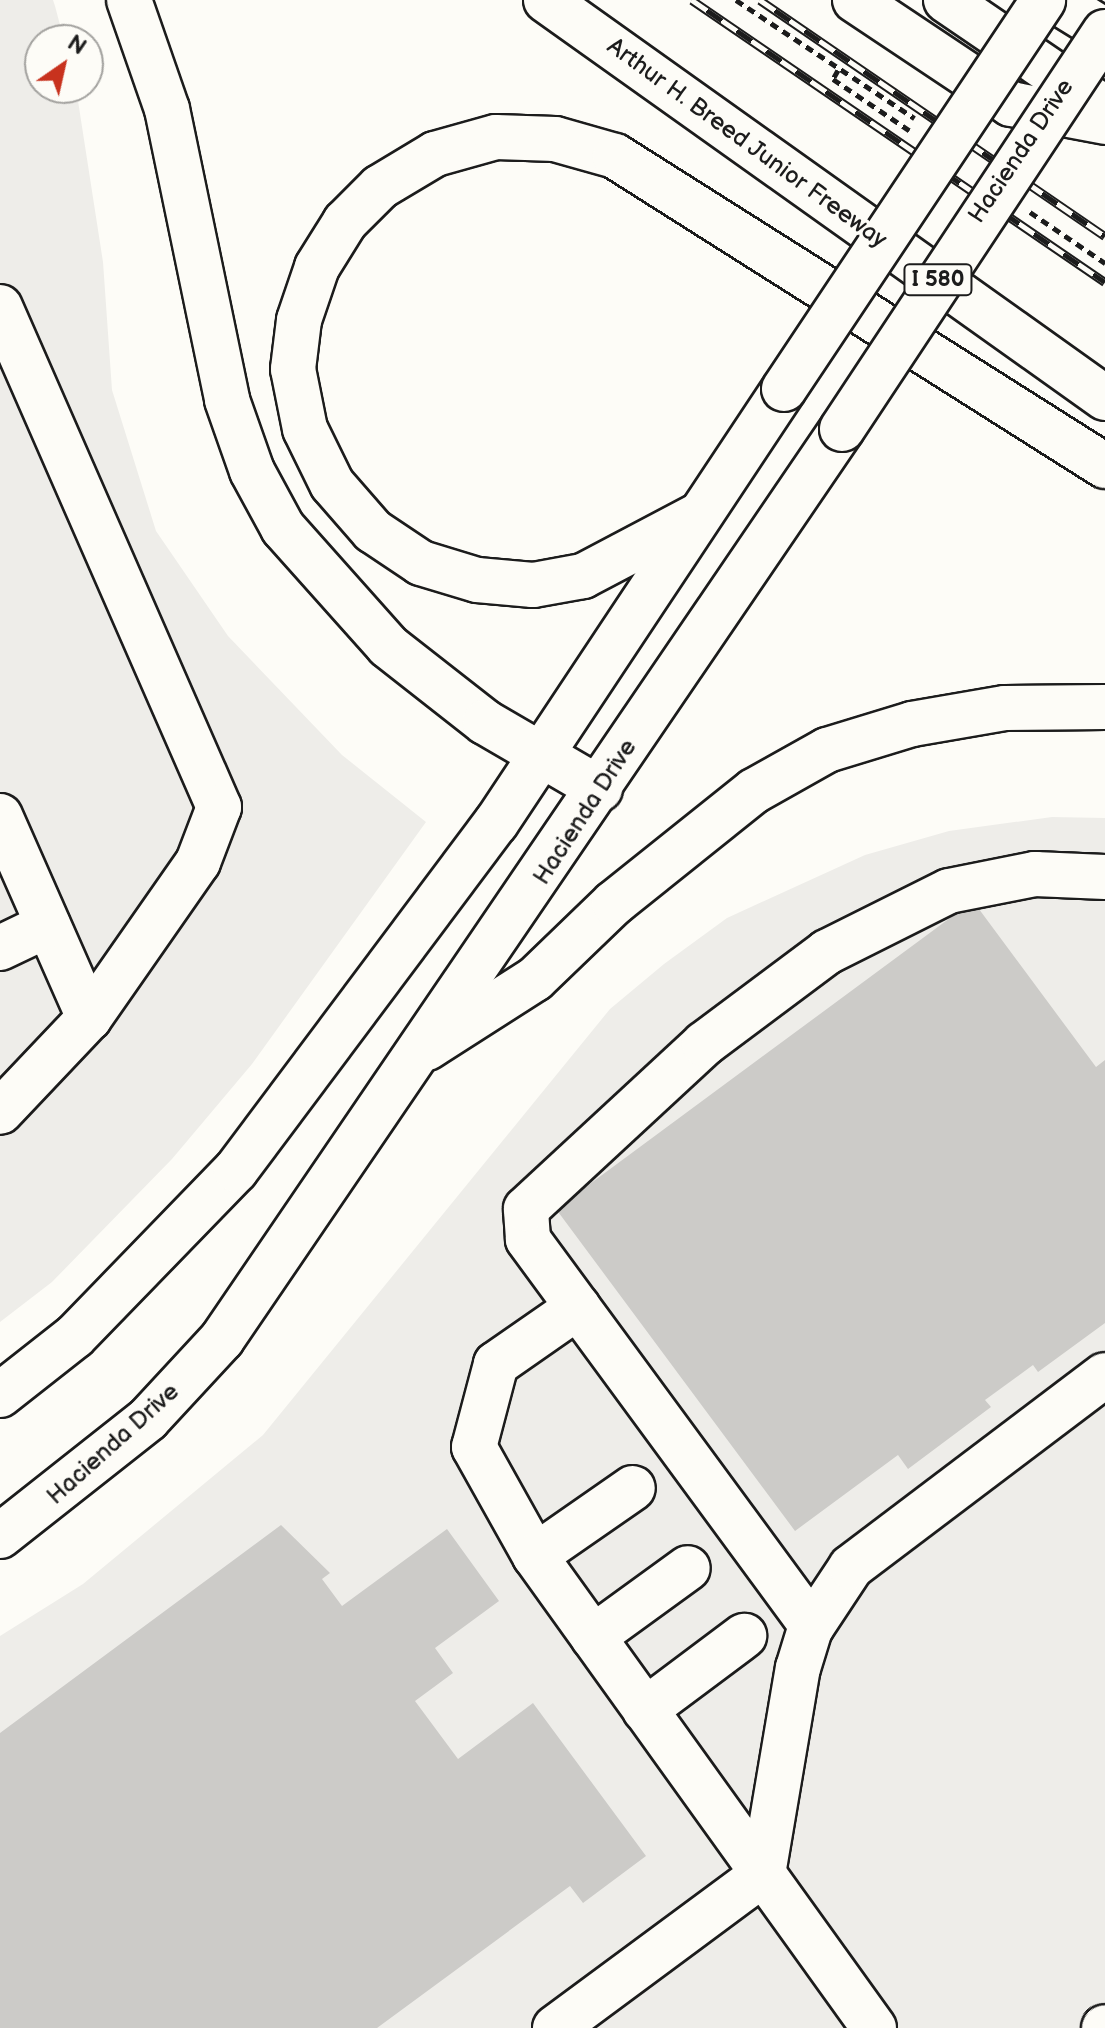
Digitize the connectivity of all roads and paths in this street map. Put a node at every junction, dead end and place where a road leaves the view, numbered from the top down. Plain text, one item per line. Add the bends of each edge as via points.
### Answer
1 (129, 0) edge
2 (546, 0) edge
3 (736, 0) edge
4 (855, 0) edge
5 (946, 0) edge
6 (1043, 0) edge
7 (1055, 0) edge
8 (1105, 32) edge
9 (1105, 109) edge
10 (914, 118) dead end
11 (1105, 122) edge
12 (0, 307) edge
13 (1105, 398) edge
14 (1105, 466) edge
15 (697, 516) junction
16 (1105, 707) edge
17 (542, 758) junction
18 (600, 789) junction
19 (0, 816) edge
20 (1105, 877) edge
21 (48, 925) junction
22 (0, 948) edge
23 (89, 1018) junction
24 (427, 1048) junction
25 (0, 1112) edge
26 (578, 1307) junction
27 (1105, 1375) edge
28 (0, 1395) edge
29 (633, 1488) dead end
30 (0, 1536) edge
31 (535, 1556) junction
32 (688, 1568) dead end
33 (812, 1626) junction
34 (744, 1636) dead end
35 (593, 1637) junction
36 (645, 1710) junction
37 (763, 1874) junction
38 (555, 2028) edge
39 (874, 2028) edge

1 - 17 main road via 167,109 212,338 252,471 283,528 388,646
2 - 13 main road, Arthur H. Breed Junior Freeway / I 580
3 - 10 path
4 - 11 main road via 1011,104
5 - 9 main road
6 - 15 main road, bridge
7 - 8 main road
8 - 18 main road, Hacienda Drive, bridge
12 - 23 main road via 219,807 198,862
14 - 15 main road via 615,156 555,139 496,137 435,154 380,187 345,222 317,267 299,320 293,369 312,443 332,484 373,531 421,563 477,580 533,585 583,576
15 - 17 main road
16 - 24 main road via 1005,708 912,724 827,750 754,791 614,903 535,979
17 - 18 main road
17 - 28 main road via 236,1170 75,1336
18 - 24 main road, Hacienda Drive
19 - 21 main road
20 - 26 main road via 1035,874 949,891 827,952 704,1044 526,1209 528,1239
21 - 22 main road
21 - 23 main road
23 - 25 main road
24 - 30 main road, Hacienda Drive via 222,1339 148,1419
26 - 31 main road via 496,1364 474,1447
26 - 33 main road
27 - 33 main road via 876,1544 830,1593
29 - 31 main road
31 - 35 main road
32 - 35 main road
33 - 37 main road via 798,1668
34 - 36 main road
35 - 36 main road
36 - 37 main road
37 - 38 main road
37 - 39 main road

